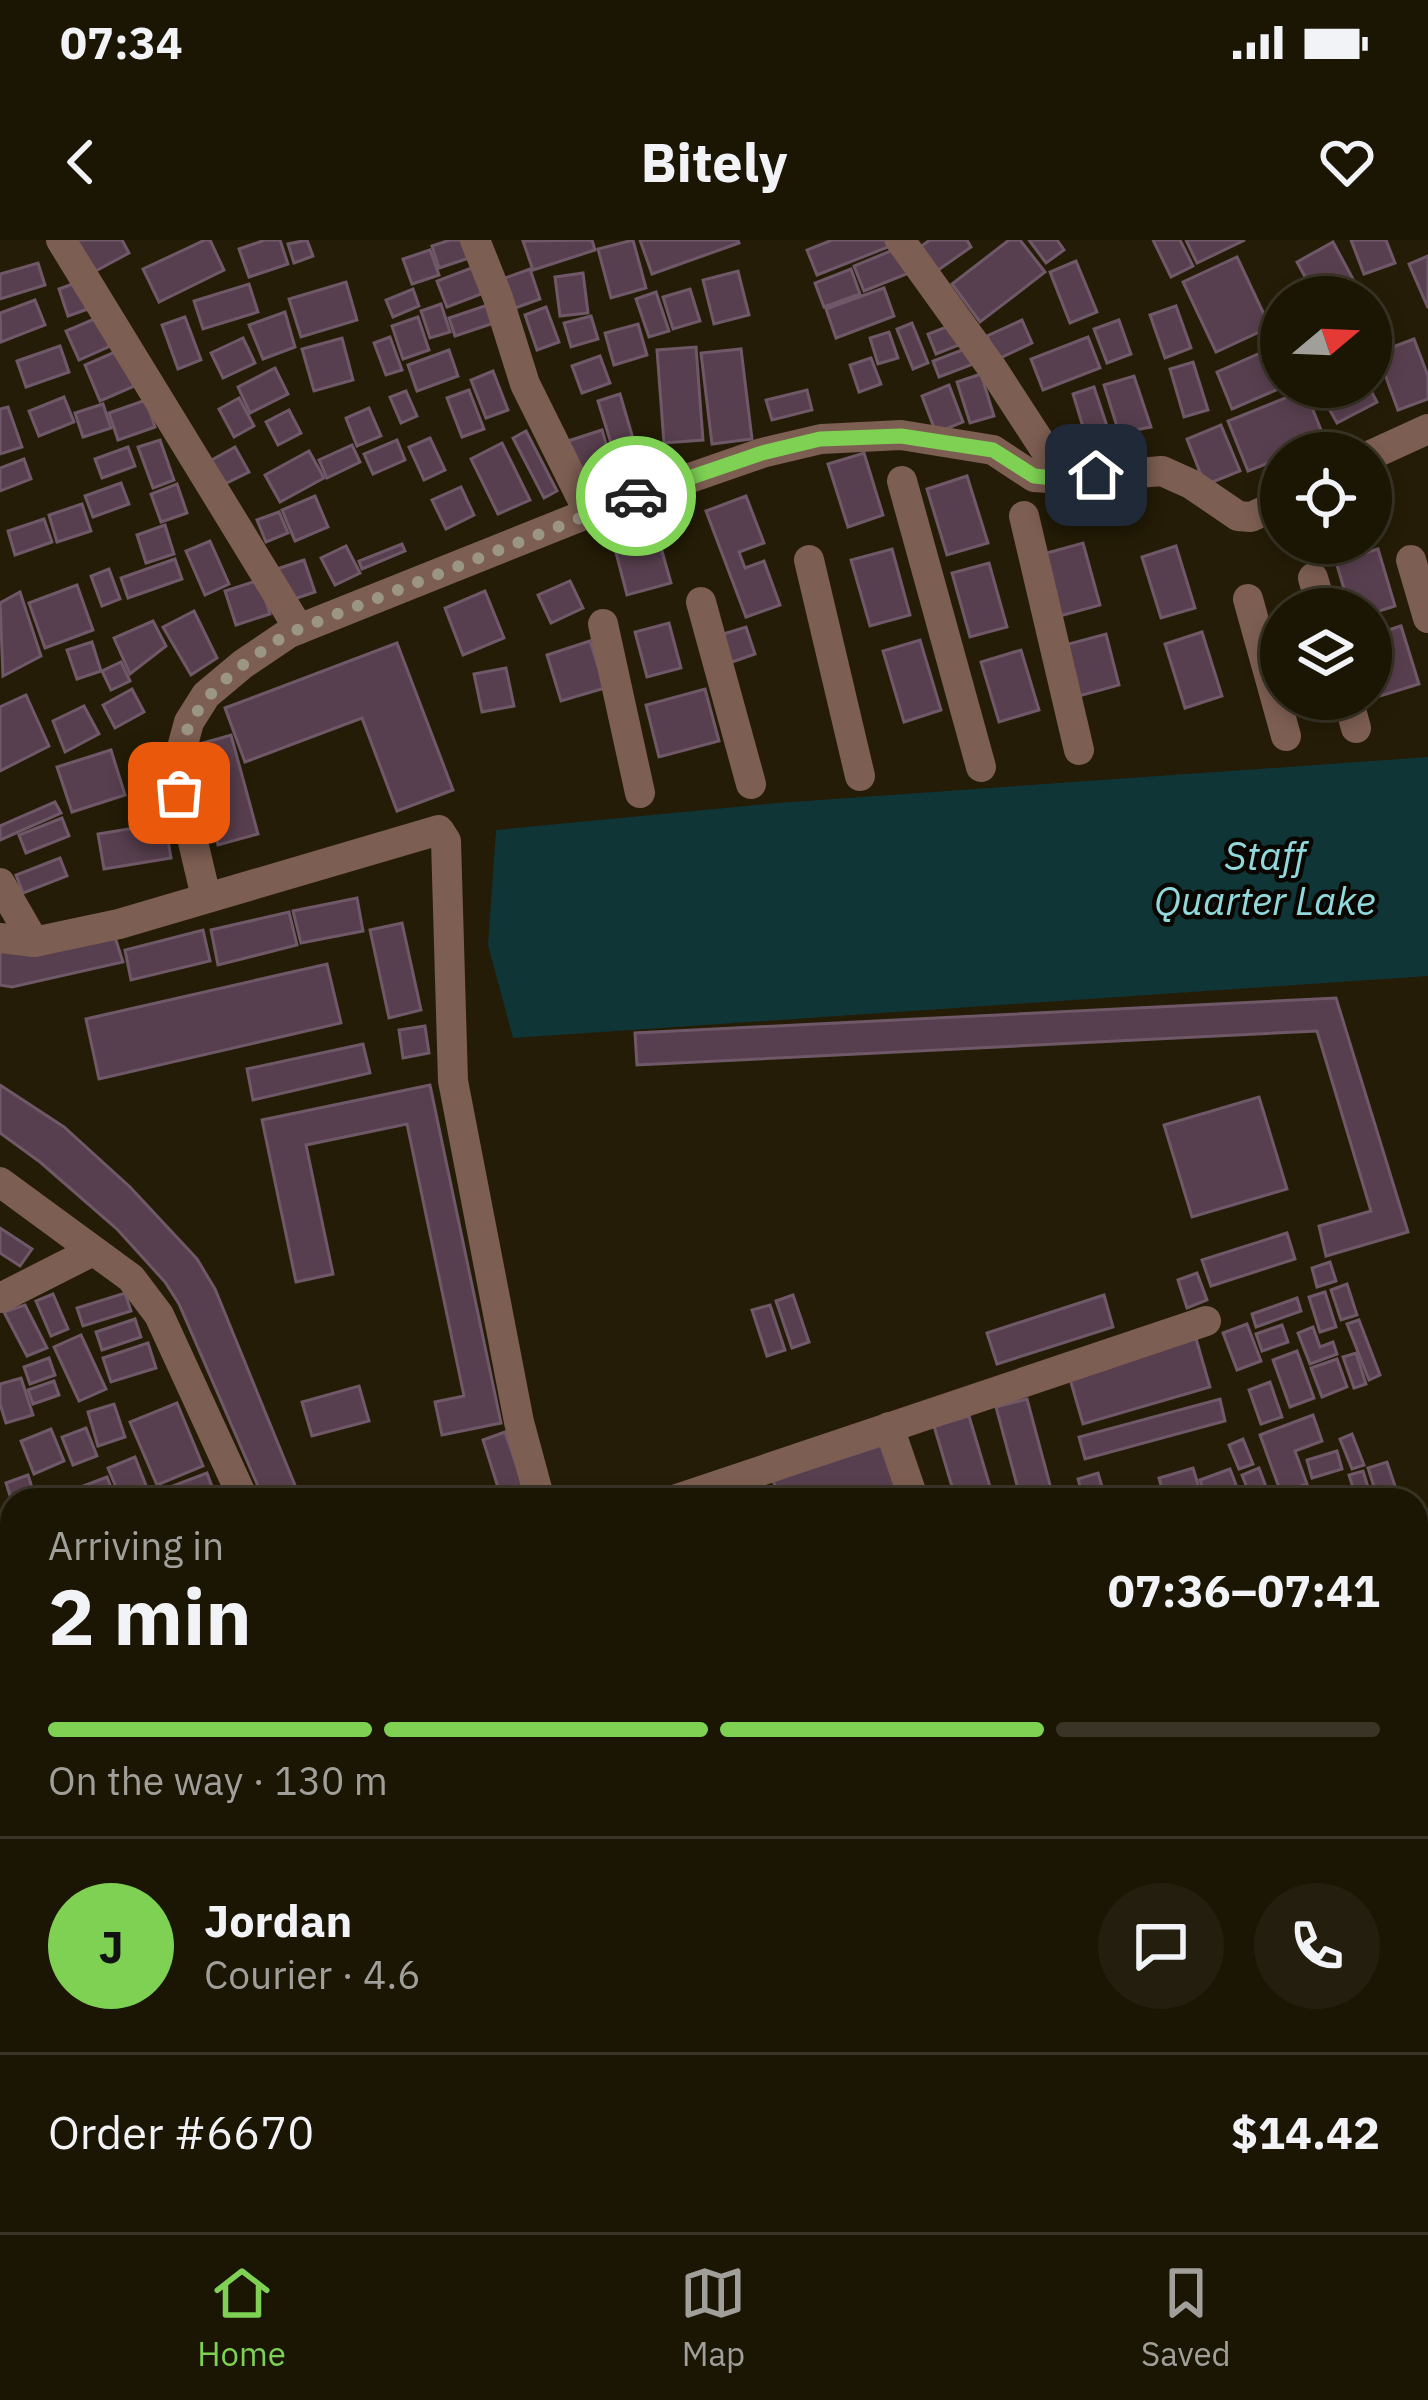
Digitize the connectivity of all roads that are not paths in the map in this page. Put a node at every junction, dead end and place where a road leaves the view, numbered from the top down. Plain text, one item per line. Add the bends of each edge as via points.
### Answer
1 (62, 240) edge
2 (475, 240) edge
3 (900, 240) edge
4 (1428, 429) edge
5 (1392, 445) edge
6 (1064, 479) junction
7 (902, 481) dead end
8 (589, 513) junction
9 (1260, 513) edge
10 (1024, 516) dead end
11 (809, 560) dead end
12 (1411, 560) dead end
13 (1313, 578) dead end
14 (1316, 588) edge
15 (1248, 599) dead end
16 (701, 602) dead end
17 (1428, 618) edge
18 (603, 624) dead end
19 (299, 629) junction
20 (1286, 736) dead end
21 (1079, 750) dead end
22 (982, 766) dead end
23 (860, 776) dead end
24 (751, 784) dead end
25 (640, 793) dead end
26 (0, 883) edge
27 (206, 897) junction
28 (0, 938) edge
29 (34, 942) junction
30 (0, 1182) edge
31 (93, 1251) junction
32 (0, 1298) edge
33 (1206, 1322) dead end
34 (889, 1426) junction
35 (238, 1488) edge
36 (537, 1488) edge
37 (709, 1488) edge
38 (910, 1488) edge

1 - 19 street
2 - 8 street via 525,384
3 - 6 street
4 - 5 street
6 - 8 street via 1034,476 993,450 901,436 820,439
6 - 9 street via 1162,471 1238,516
7 - 22 street
8 - 19 street
10 - 21 street
11 - 23 street
12 - 17 street
13 - 14 street
15 - 20 street
16 - 24 street
18 - 25 street
19 - 27 street via 206,695 181,745 179,793
26 - 29 street
27 - 29 street
27 - 36 street via 439,830 446,841 453,1081
28 - 29 street
30 - 31 street
31 - 32 street
31 - 35 street via 130,1278 159,1315
33 - 34 street
34 - 37 street
34 - 38 street

